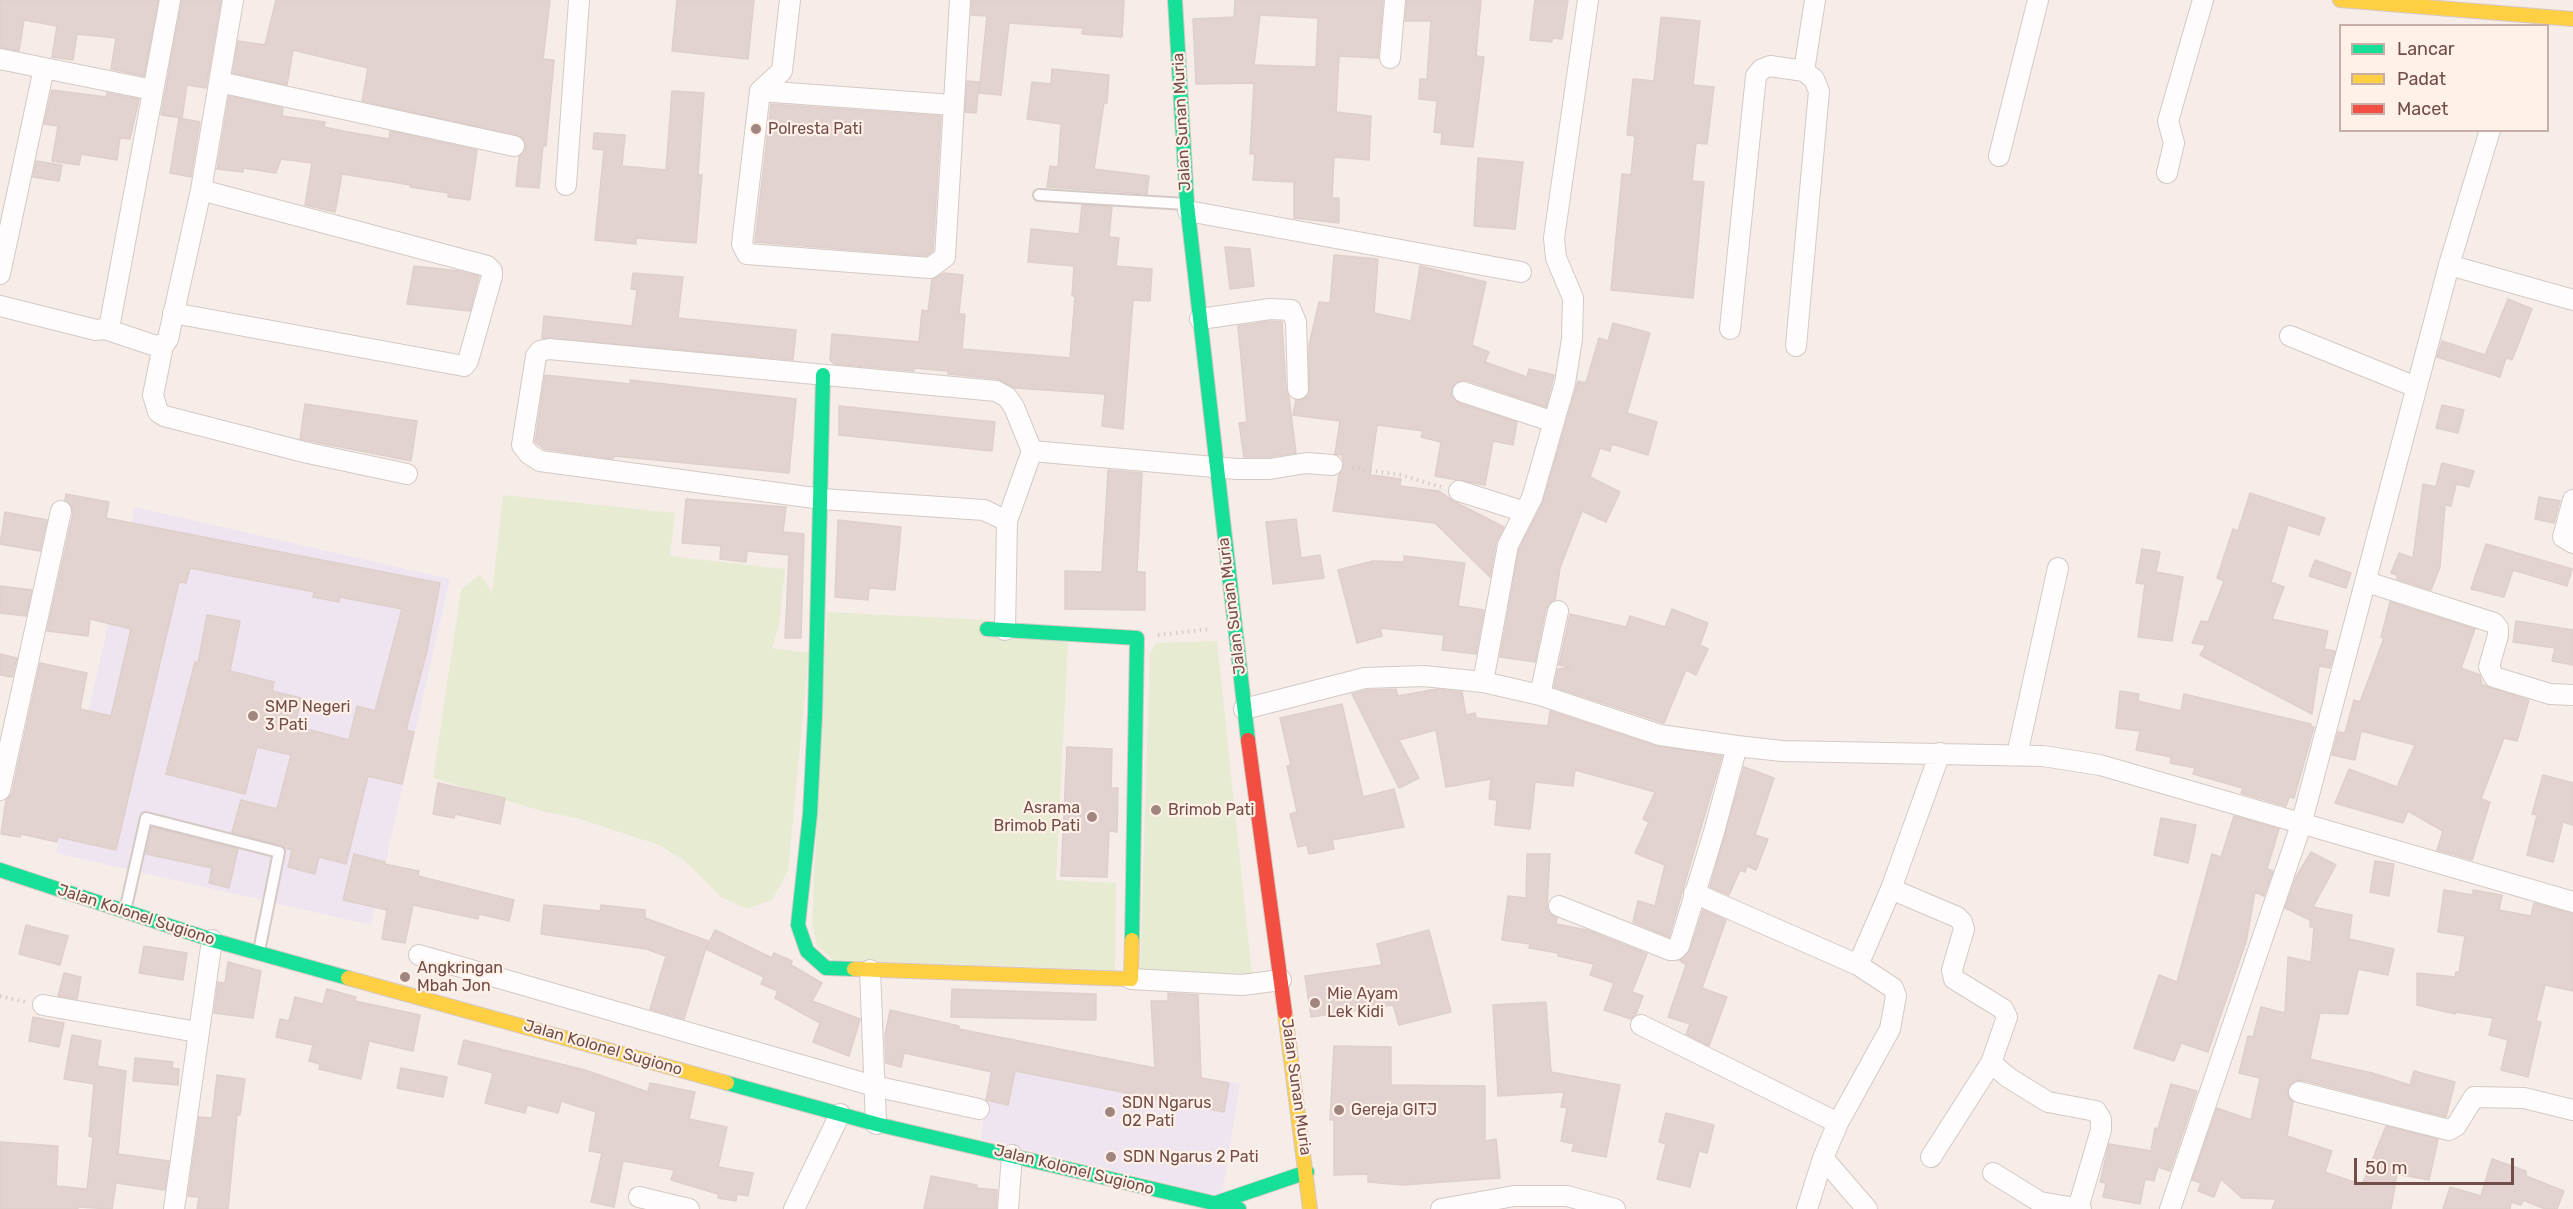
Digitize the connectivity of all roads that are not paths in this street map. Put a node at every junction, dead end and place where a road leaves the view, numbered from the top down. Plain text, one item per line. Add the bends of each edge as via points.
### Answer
1 (170, 0) edge
2 (233, 0) edge
3 (579, 0) edge
4 (790, 0) edge
5 (960, 0) edge
6 (1175, 0) edge
7 (1395, 0) edge
8 (1588, 0) edge
9 (1815, 0) edge
10 (2038, 0) edge
11 (2204, 0) edge
12 (2340, 0) edge
13 (2573, 19) edge
14 (2524, 20) edge
15 (1390, 58) dead end
16 (0, 59) edge
17 (44, 68) junction
18 (1804, 71) junction
19 (219, 82) junction
20 (153, 90) junction
21 (760, 91) junction
22 (953, 105) junction
23 (2489, 132) edge
24 (514, 146) dead end
25 (2000, 156) dead end
26 (2167, 173) dead end
27 (566, 185) dead end
28 (201, 190) junction
29 (8, 194) edge
30 (1039, 195) dead end
31 (1187, 208) junction
32 (2449, 265) junction
33 (1521, 272) dead end
34 (0, 274) edge
35 (2573, 300) edge
36 (0, 306) edge
37 (173, 314) junction
38 (1200, 319) junction
39 (105, 329) junction
40 (1730, 329) dead end
41 (2290, 336) dead end
42 (163, 346) junction
43 (1796, 346) dead end
44 (823, 375) junction
45 (2416, 387) junction
46 (1298, 390) dead end
47 (1463, 392) dead end
48 (1554, 422) junction
49 (1032, 451) junction
50 (1332, 465) road end
51 (1216, 467) junction
52 (407, 474) dead end
53 (1459, 491) road end
54 (822, 499) junction
55 (2573, 500) edge
56 (61, 511) dead end
57 (1524, 512) junction
58 (1007, 520) junction
59 (2573, 543) edge
60 (2058, 568) dead end
61 (2367, 582) junction
62 (1558, 611) dead end
63 (996, 630) joint
64 (1483, 682) junction
65 (1540, 695) junction
66 (2573, 695) edge
67 (1244, 709) junction
68 (1737, 746) junction
69 (1941, 753) junction
70 (2017, 755) junction
71 (0, 790) edge
72 (2301, 825) junction
73 (0, 870) edge
74 (1891, 889) junction
75 (1694, 893) junction
76 (2573, 902) edge
77 (1559, 906) dead end
78 (125, 911) junction
79 (212, 940) junction
80 (259, 953) junction
81 (419, 955) dead end
82 (1858, 965) junction
83 (870, 970) junction
84 (1131, 979) junction
85 (1281, 980) junction
86 (44, 1005) dead end
87 (1641, 1025) dead end
88 (197, 1032) junction
89 (1991, 1063) junction
90 (874, 1086) junction
91 (2299, 1092) dead end
92 (979, 1109) dead end
93 (2573, 1110) edge
94 (840, 1114) junction
95 (1838, 1123) junction
96 (876, 1124) junction
97 (1012, 1155) junction
98 (1823, 1158) junction
99 (1931, 1158) dead end
100 (1307, 1172) junction
101 (1993, 1173) dead end
102 (639, 1197) dead end
103 (1213, 1204) junction
104 (2038, 1205) edge
105 (174, 1209) edge
106 (689, 1209) edge
107 (794, 1209) edge
108 (1008, 1209) edge
109 (1239, 1209) edge
110 (1310, 1209) edge
111 (1441, 1209) edge
112 (1615, 1209) edge
113 (1807, 1209) edge
114 (1867, 1209) edge
115 (2080, 1209) edge
116 (2170, 1209) edge

1 - 20 street
2 - 19 street
3 - 27 street
4 - 21 street via 782,71
5 - 22 street
6 - 31 main road, Jalan Sunan Muria
7 - 15 street
8 - 48 street via 1556,214 1556,258 1573,298 1574,319
9 - 18 street
10 - 25 street
11 - 26 street via 2168,121 2174,142
12 - 14 main road
13 - 14 main road
16 - 17 street
17 - 20 street
17 - 29 street
18 - 40 street via 1770,66 1756,76
18 - 43 street via 1814,79 1819,91
19 - 24 street
19 - 28 street
20 - 39 street via 110,323
21 - 22 street
21 - 22 street via 742,244 747,254 930,268 945,257
23 - 32 street
28 - 37 street
28 - 37 street via 487,266 492,276 464,366
29 - 34 street
30 - 31 lane
31 - 33 street
31 - 38 main road, Jalan Sunan Muria
32 - 35 street
32 - 45 street
36 - 39 street
37 - 42 street
38 - 46 street via 1270,309 1291,310 1296,322
38 - 51 main road, Jalan Sunan Muria
39 - 42 street
41 - 45 street
42 - 52 street via 153,395 158,412 164,416
44 - 49 street via 996,391 1014,406
44 - 54 main road
44 - 54 street via 540,351 522,445 540,460
45 - 61 street
47 - 48 street
48 - 57 street via 1532,498
49 - 51 street
49 - 58 street
50 - 51 street
51 - 67 main road, Jalan Sunan Muria
53 - 57 street
54 - 58 street via 984,510
54 - 83 main road via 810,814 798,925 807,951 826,968
55 - 59 street via 2563,537
56 - 71 street
57 - 64 street via 1508,545
58 - 63 street
60 - 70 street
61 - 66 street via 2494,623 2498,635 2489,667 2494,677 2550,694
61 - 72 street
62 - 65 street
63 - 84 main road via 1137,638
64 - 65 street
64 - 67 street via 1424,676 1365,678
65 - 68 street via 1660,735
67 - 85 main road, Jalan Sunan Muria
68 - 69 street via 1782,751
68 - 75 street
69 - 70 street
69 - 74 street
70 - 72 street via 2100,765
72 - 76 street
72 - 116 street
73 - 78 main road, Jalan Kolonel Sugiono
74 - 82 street
74 - 89 street via 1962,922 1964,929 1952,970 1954,979 2003,1009 2007,1017
75 - 77 street via 1675,950
75 - 82 street
78 - 79 main road, Jalan Kolonel Sugiono
78 - 80 lane via 146,818 279,852
79 - 80 main road, Jalan Kolonel Sugiono
79 - 88 street
80 - 94 main road, Jalan Kolonel Sugiono
81 - 90 street
82 - 95 street via 1893,988 1896,1006 1890,1029
83 - 84 main road
83 - 90 street
84 - 85 street via 1242,985
85 - 100 main road, Jalan Sunan Muria
86 - 88 street
87 - 95 street
88 - 105 street
89 - 99 street
89 - 115 street via 2048,1102 2096,1111 2101,1119
90 - 92 street
90 - 96 street
91 - 93 street via 2449,1130 2456,1126 2474,1098 2524,1098
94 - 96 main road, Jalan Kolonel Sugiono
94 - 107 street
95 - 98 street
96 - 97 main road, Jalan Kolonel Sugiono
97 - 103 main road, Jalan Kolonel Sugiono
97 - 108 street
98 - 113 street
98 - 114 street
100 - 103 main road
100 - 110 main road, Jalan Sunan Muria
101 - 104 street
102 - 106 street
103 - 109 main road, Jalan Kolonel Sugiono
104 - 115 street
111 - 112 street via 1514,1196 1567,1196

